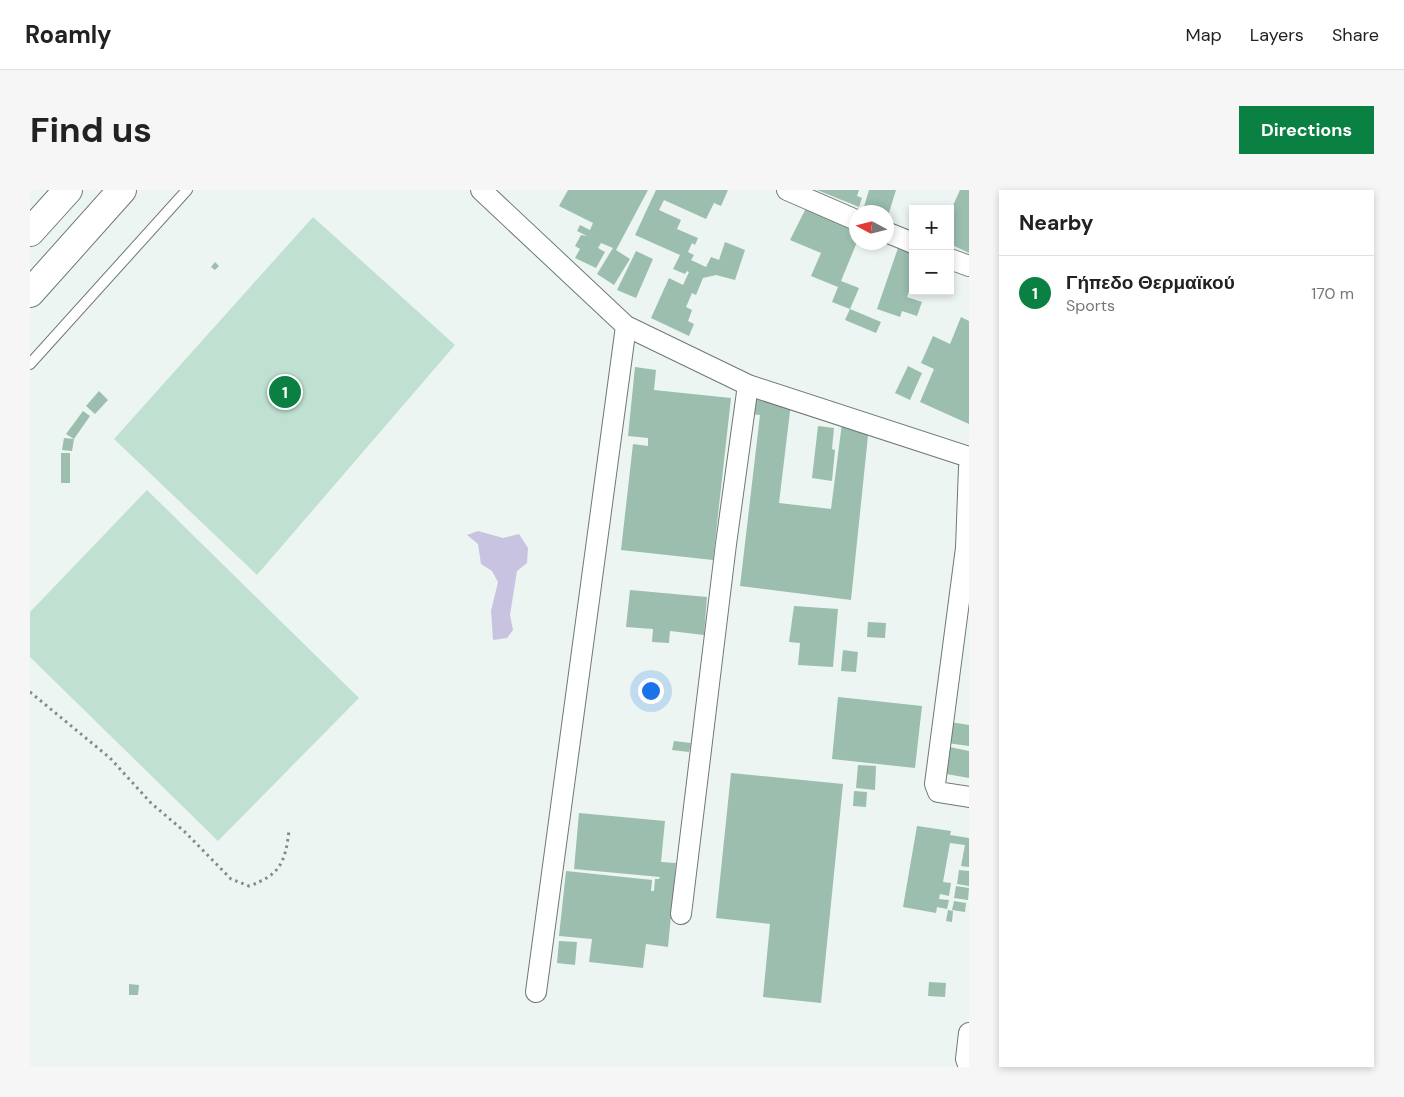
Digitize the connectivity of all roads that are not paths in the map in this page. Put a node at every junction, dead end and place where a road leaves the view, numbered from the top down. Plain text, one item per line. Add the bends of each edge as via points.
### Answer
1 (68, 190) edge
2 (122, 190) edge
3 (187, 190) edge
4 (481, 190) edge
5 (787, 190) edge
6 (849, 217) edge
7 (30, 232) edge
8 (894, 235) edge
9 (909, 241) edge
10 (954, 260) edge
11 (969, 266) edge
12 (30, 292) edge
13 (626, 326) junction
14 (30, 364) edge
15 (748, 385) junction
16 (969, 457) edge
17 (969, 466) edge
18 (969, 796) edge
19 (681, 914) dead end
20 (536, 992) dead end
21 (969, 1033) edge
22 (969, 1067) edge

1 - 7 main road
2 - 12 main road
3 - 14 lane
4 - 13 street
5 - 6 street
8 - 9 street
10 - 11 street
13 - 15 street
13 - 20 street
15 - 16 street
15 - 19 street via 724,554
17 - 18 street via 966,548 935,784 938,792
21 - 22 street via 966,1059

